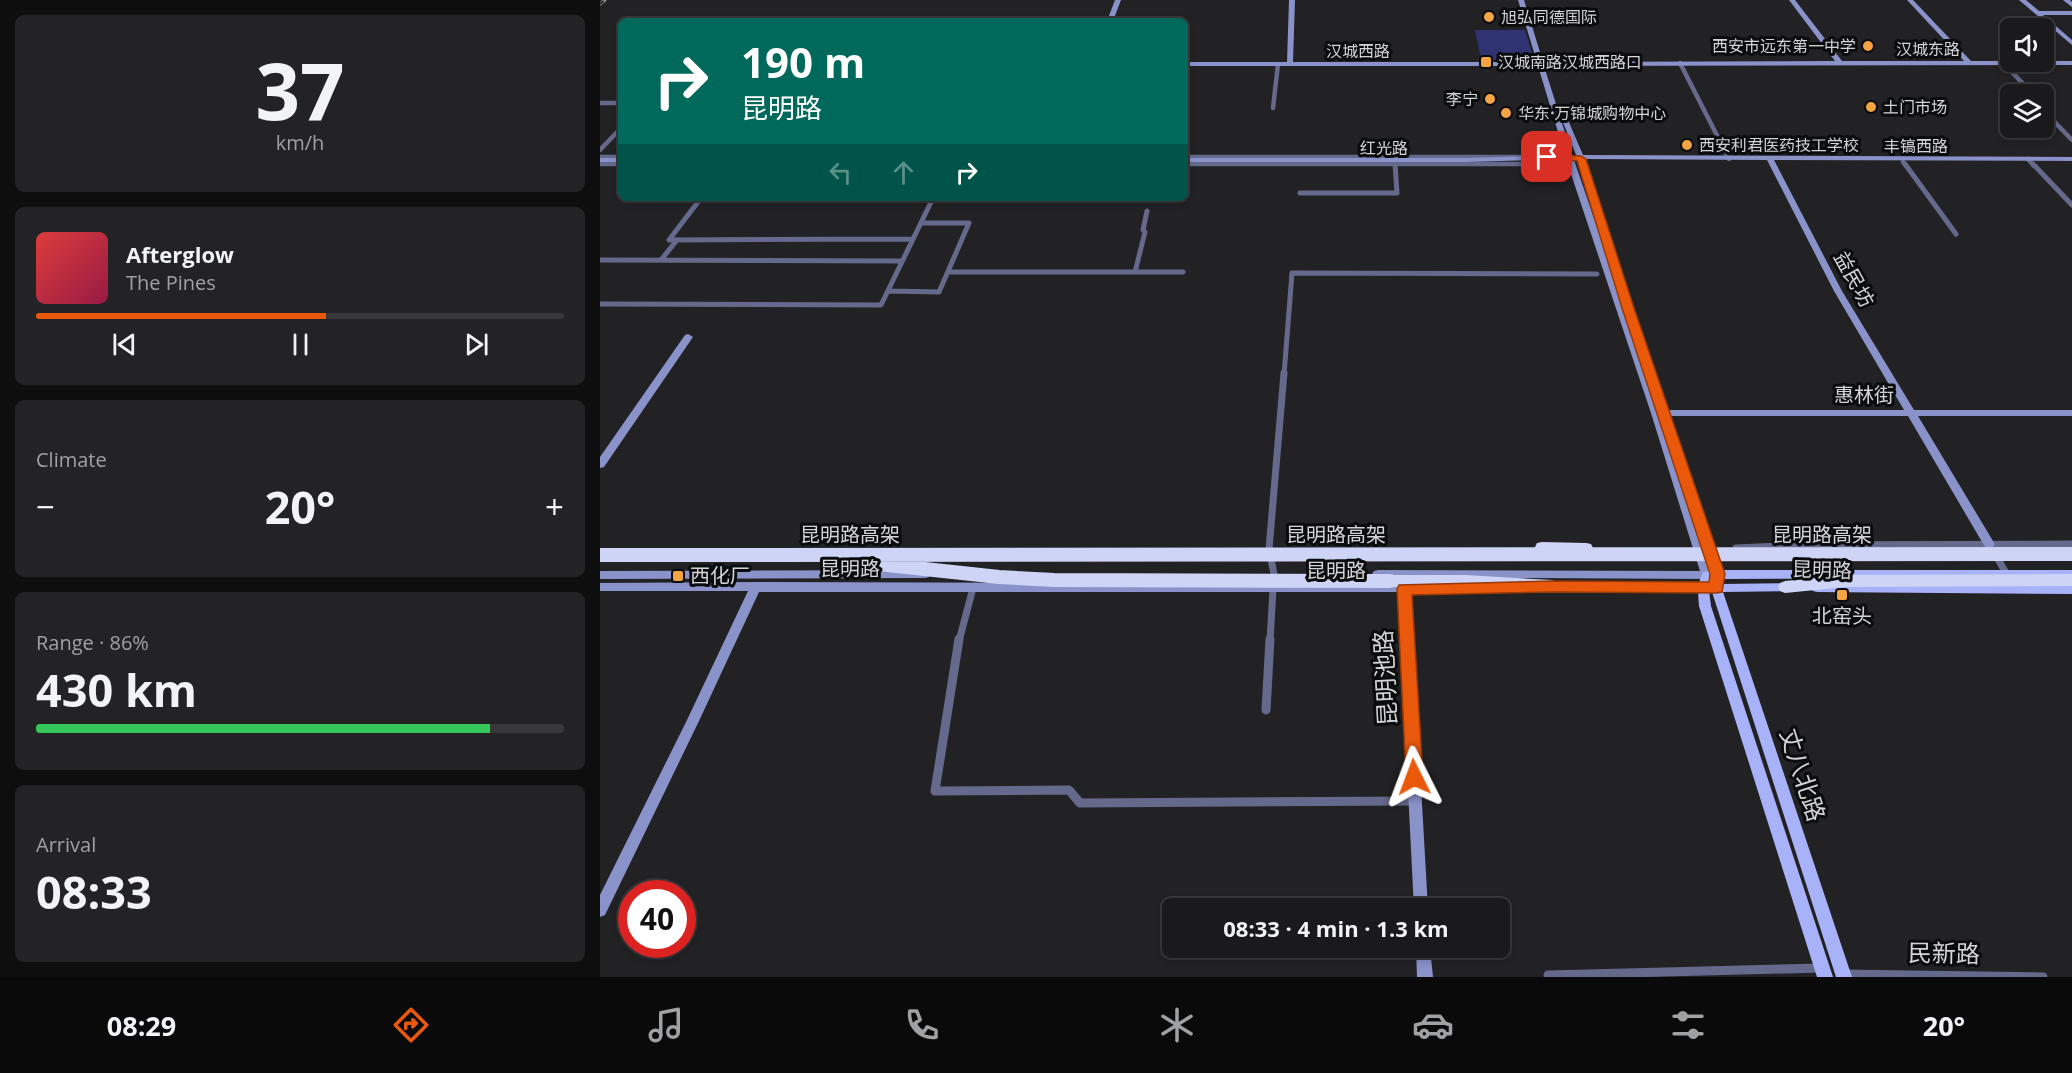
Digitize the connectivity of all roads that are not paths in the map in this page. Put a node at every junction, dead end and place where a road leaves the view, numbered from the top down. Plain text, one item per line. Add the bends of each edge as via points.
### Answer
1 (1118, 0) edge
2 (1292, 0) edge
3 (1523, 0) edge
4 (1792, 0) edge
5 (1910, 0) edge
6 (2024, 0) edge
7 (2066, 0) edge
8 (2072, 5) edge
9 (2040, 14) junction
10 (2072, 14) edge
11 (1111, 18) edge
12 (2072, 41) edge
13 (1839, 62) junction
14 (1531, 63) joint
15 (1544, 63) junction
16 (1680, 63) junction
17 (1969, 63) junction
18 (2000, 63) edge
19 (2054, 63) edge
20 (2072, 63) edge
21 (1188, 64) edge
22 (1278, 64) junction
23 (1290, 64) junction
24 (2012, 72) edge
25 (2023, 84) edge
26 (600, 103) edge
27 (618, 103) edge
28 (1274, 108) dead end
29 (2054, 121) edge
30 (618, 131) edge
31 (2072, 140) edge
32 (600, 150) edge
33 (1729, 159) junction
34 (1534, 160) junction
35 (1570, 160) junction
36 (2029, 160) junction
37 (1188, 161) edge
38 (1188, 161) edge
39 (1582, 161) junction
40 (1771, 161) junction
41 (2072, 161) edge
42 (600, 162) edge
43 (618, 162) edge
44 (1903, 162) junction
45 (1395, 163) junction
46 (1300, 193) dead end
47 (699, 201) edge
48 (932, 201) edge
49 (2072, 205) edge
50 (1147, 211) dead end
51 (921, 223) junction
52 (1956, 234) dead end
53 (913, 238) junction
54 (677, 240) junction
55 (600, 260) edge
56 (661, 260) junction
57 (902, 261) junction
58 (948, 272) junction
59 (1135, 272) junction
60 (1183, 272) dead end
61 (1597, 273) dead end
62 (888, 291) junction
63 (600, 304) edge
64 (688, 337) dead end
65 (1660, 413) junction
66 (1912, 413) junction
67 (2072, 413) edge
68 (600, 465) edge
69 (1989, 544) junction
70 (2072, 546) edge
71 (1778, 547) junction
72 (1704, 548) junction
73 (2072, 554) edge
74 (600, 555) edge
75 (1056, 555) junction
76 (600, 563) edge
77 (869, 563) junction
78 (2072, 563) edge
79 (2006, 573) junction
80 (1274, 574) junction
81 (2072, 574) edge
82 (600, 575) edge
83 (2072, 580) edge
84 (1711, 581) junction
85 (1552, 586) junction
86 (600, 587) edge
87 (756, 587) junction
88 (1785, 587) junction
89 (973, 588) junction
90 (1272, 589) junction
91 (1404, 589) junction
92 (2072, 590) edge
93 (1266, 710) dead end
94 (1416, 801) junction
95 (1420, 898) edge
96 (600, 910) edge
97 (1424, 958) edge
98 (1824, 973) edge
99 (1548, 975) dead end
100 (1844, 975) edge
101 (1425, 977) edge
102 (2043, 977) edge

1 - 11 main road
2 - 23 main road
3 - 15 main road
4 - 13 main road
5 - 17 main road
6 - 9 main road
7 - 8 main road
9 - 10 main road
9 - 12 main road
13 - 16 main road, 汉城东路
13 - 17 main road, 汉城东路
14 - 15 main road, 汉城东路
14 - 23 main road, 汉城西路
15 - 16 main road, 汉城东路
15 - 35 main road
15 - 39 main road
16 - 33 street
17 - 18 main road, 汉城东路
19 - 20 main road, 汉城东路
21 - 22 main road, 汉城西路
22 - 23 main road, 汉城西路
22 - 28 street
24 - 25 street
26 - 27 street
29 - 31 street
30 - 32 street
33 - 39 main road, 丰镐西路
33 - 40 main road, 丰镐西路
34 - 35 main road, 红光路
34 - 37 main road, 红光路
34 - 45 main road, 红光路
35 - 39 main road, 红光路
35 - 65 main road
36 - 40 main road, 丰镐西路
36 - 41 main road, 丰镐西路
36 - 44 main road, 丰镐西路
36 - 49 street
38 - 45 main road, 红光路
39 - 40 main road, 丰镐西路
39 - 65 main road
40 - 44 main road, 丰镐西路
40 - 66 main road, 益民坊 via 1838,291
42 - 43 main road
44 - 52 street
45 - 46 street via 1397,193
47 - 54 street via 669,240
48 - 51 street
50 - 59 street
51 - 53 street
51 - 58 street via 969,223
53 - 54 street
53 - 57 street
54 - 56 street
55 - 56 street
56 - 57 street
57 - 62 street
58 - 59 street
58 - 62 street via 939,292
59 - 60 street
61 - 80 street via 1292,273 1269,549
62 - 63 street via 881,305
64 - 68 main road
65 - 66 main road, 惠林街
65 - 72 main road
66 - 67 main road, 惠林街
66 - 69 main road, 益民坊
69 - 70 street, 昆明路
69 - 71 street, 昆明路
69 - 79 street
70 - 71 highway, bridge via 1817,550
71 - 72 street, 昆明路
72 - 75 highway, bridge via 1179,547
72 - 84 main road
73 - 75 highway, 昆明路高架, bridge
74 - 75 highway, 昆明路高架, bridge
76 - 77 highway, 昆明路高架
77 - 78 highway, 昆明路高架, bridge
77 - 85 highway, bridge via 1054,580 1465,581
79 - 81 main road, 昆明路
79 - 84 main road, 昆明路
80 - 82 main road, 昆明路
80 - 84 main road, 昆明路
83 - 88 highway via 1846,580
84 - 85 main road, 昆明路
84 - 88 main road, 昆明路
84 - 98 main road, 丈八北路 via 1705,606
84 - 100 main road, 丈八北路
85 - 91 main road, 昆明路
86 - 87 main road, 昆明路
87 - 89 main road, 昆明路
87 - 96 main road
88 - 92 main road, 昆明路
89 - 90 main road, 昆明路
89 - 94 street via 960,631 935,790 1069,790 1080,803
90 - 91 main road, 昆明路
90 - 93 street
91 - 94 main road, 昆明池路
94 - 95 main road, 昆明池路
97 - 101 main road
98 - 99 street
100 - 102 street, 民新路

